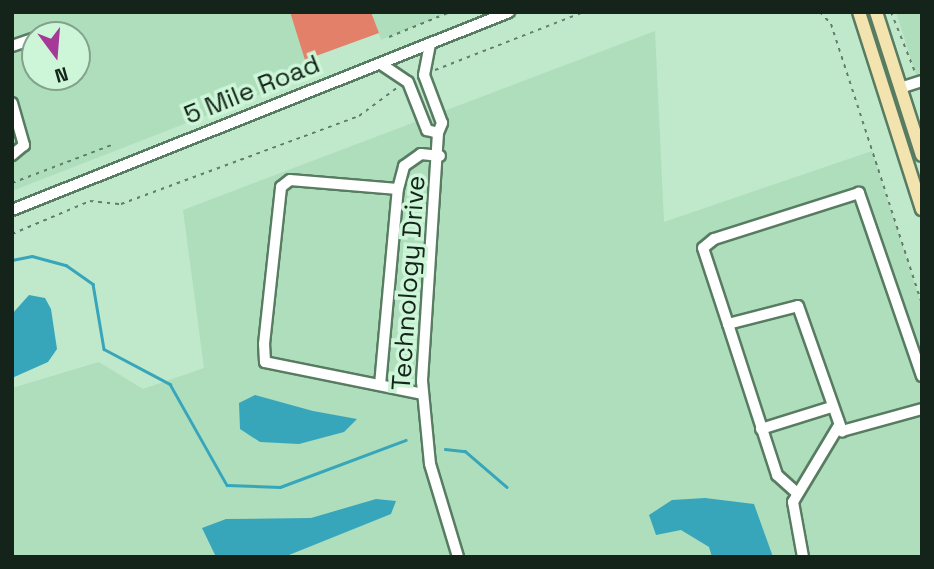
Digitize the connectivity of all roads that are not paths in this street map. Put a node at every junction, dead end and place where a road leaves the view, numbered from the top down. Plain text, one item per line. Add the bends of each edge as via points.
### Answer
1 (509, 12) edge
2 (859, 12) edge
3 (876, 12) edge
4 (430, 44) junction
5 (381, 64) junction
6 (920, 82) edge
7 (900, 88) junction
8 (12, 103) edge
9 (438, 133) junction
10 (12, 155) edge
11 (922, 155) edge
12 (440, 156) junction
13 (398, 189) junction
14 (922, 209) edge
15 (12, 210) edge
16 (728, 324) junction
17 (922, 376) edge
18 (380, 385) junction
19 (423, 394) junction
20 (831, 407) junction
21 (922, 409) edge
22 (838, 427) junction
23 (761, 429) junction
24 (796, 492) junction
25 (458, 557) edge
26 (803, 557) edge

1 - 4 street, 5 Mile Road
2 - 14 main road
3 - 7 main road
4 - 5 street, 5 Mile Road
4 - 9 street, Technology Drive via 424,75 442,123
5 - 9 street via 408,82 427,130
5 - 15 street, 5 Mile Road
6 - 7 street
7 - 11 main road
8 - 10 street via 24,145
9 - 12 street, Technology Drive
12 - 13 street via 421,154 404,166
12 - 19 street, Technology Drive
13 - 18 street
13 - 18 street via 290,180 281,187 264,344 265,362
16 - 17 street via 702,254 708,242 859,193
16 - 20 street via 796,304
16 - 23 street
18 - 19 street
19 - 25 street, Technology Drive via 430,464
20 - 22 street
20 - 23 street
21 - 22 street via 852,432
22 - 24 street
23 - 24 street via 777,475
24 - 26 street via 792,515

